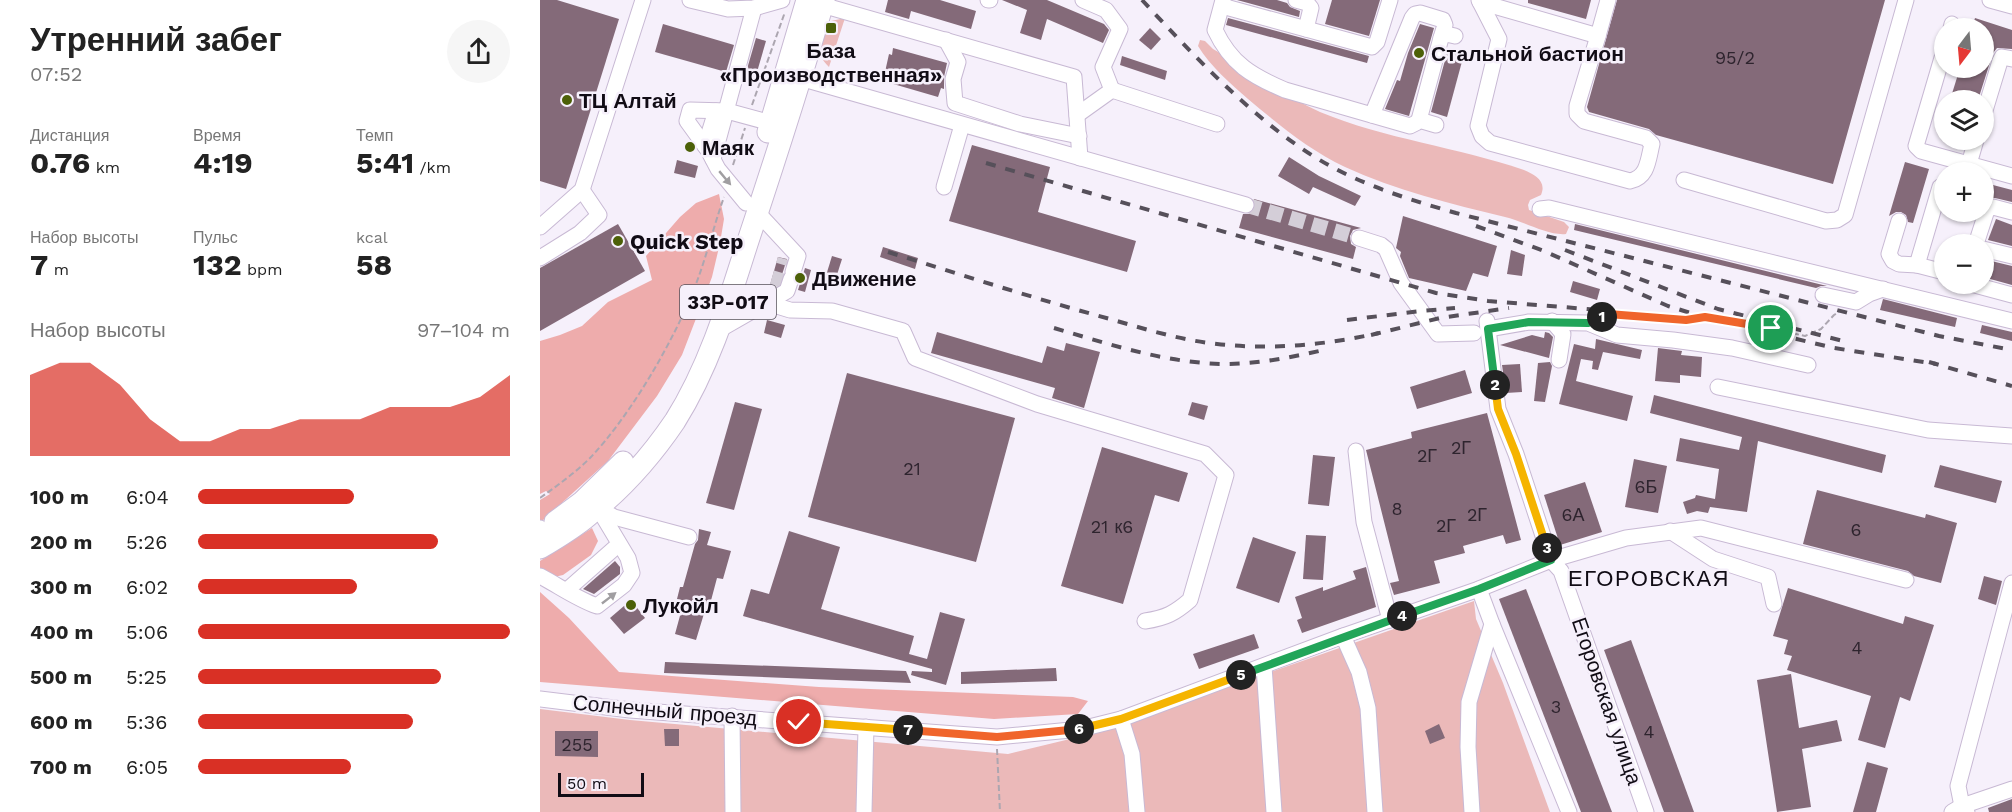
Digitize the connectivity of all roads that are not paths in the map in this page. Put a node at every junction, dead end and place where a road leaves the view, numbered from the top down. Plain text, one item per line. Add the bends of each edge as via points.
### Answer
1 (644, 0) edge
2 (690, 0) edge
3 (1083, 0) edge
4 (1296, 0) edge
5 (1390, 0) edge
6 (1608, 0) edge
7 (1906, 0) edge
8 (1990, 0) edge
9 (813, 1) edge
10 (1479, 1) edge
11 (1222, 3) edge
12 (783, 6) edge
13 (2012, 6) edge
14 (754, 8) junction
15 (1306, 29) junction
16 (1598, 36) junction
17 (946, 40) junction
18 (2012, 58) edge
19 (800, 78) junction
20 (1936, 78) edge
21 (1112, 90) junction
22 (1991, 90) edge
23 (785, 100) junction
24 (715, 111) junction
25 (1077, 115) junction
26 (1372, 115) junction
27 (1419, 120) junction
28 (771, 123) junction
29 (1217, 124) dead end
30 (962, 125) junction
31 (1436, 125) dead end
32 (1078, 136) junction
33 (705, 146) junction
34 (1080, 158) junction
35 (1962, 162) edge
36 (1994, 168) edge
37 (2010, 170) edge
38 (1684, 180) dead end
39 (944, 187) dead end
40 (582, 190) junction
41 (1246, 205) tunnel mouth
42 (1934, 207) edge
43 (752, 208) junction
44 (1540, 209) dead end
45 (2012, 212) edge
46 (1899, 221) dead end
47 (540, 226) edge
48 (1979, 234) edge
49 (1359, 238) tunnel mouth
50 (1994, 252) edge
51 (2012, 256) edge
52 (540, 258) edge
53 (1917, 265) junction
54 (1934, 269) edge
55 (1883, 289) junction
56 (1994, 290) edge
57 (732, 292) junction
58 (1823, 295) dead end
59 (2012, 295) edge
60 (772, 296) junction
61 (1552, 321) junction
62 (2012, 321) edge
63 (1483, 328) junction
64 (719, 330) junction
65 (1560, 360) dead end
66 (1808, 365) dead end
67 (1718, 387) dead end
68 (2012, 436) edge
69 (1356, 451) dead end
70 (598, 508) junction
71 (1670, 531) junction
72 (541, 534) edge
73 (688, 537) dead end
74 (618, 545) junction
75 (1551, 560) junction
76 (540, 576) edge
77 (1906, 580) dead end
78 (2012, 583) edge
79 (1479, 589) junction
80 (567, 590) junction
81 (1774, 604) dead end
82 (1390, 620) junction
83 (1145, 621) dead end
84 (1492, 624) junction
85 (1343, 636) junction
86 (1264, 666) junction
87 (540, 699) edge
88 (732, 716) junction
89 (1121, 719) junction
90 (866, 727) junction
91 (2012, 789) edge
92 (1960, 810) edge
93 (733, 812) edge
94 (864, 812) edge
95 (1137, 812) edge
96 (1274, 812) edge
97 (1375, 812) edge
98 (1472, 812) edge
99 (1569, 812) edge
100 (1646, 812) edge

1 - 40 street
2 - 14 street via 728,9
3 - 21 street via 1106,10 1120,29 1103,67
4 - 15 street via 1311,8
5 - 15 street via 1372,47
6 - 16 street
7 - 38 street via 1845,215 1826,221
8 - 13 street
9 - 17 street
9 - 19 highway, 33Р-017
9 - 23 highway, 33Р-017
10 - 16 street
10 - 16 street via 1499,39 1478,126 1482,136 1490,143 1630,181 1639,179 1645,173 1652,144 1646,138 1584,121 1577,114
11 - 15 street
11 - 26 street via 1215,30 1224,49 1241,66 1285,90
12 - 14 street
14 - 24 street
17 - 25 street via 1074,77
17 - 32 street via 957,62 953,79 955,103 1020,124
18 - 22 street via 2002,57
19 - 23 highway, 33Р-017
19 - 30 street
20 - 35 street via 1916,146 1921,151
21 - 25 street
21 - 29 street
23 - 28 highway, 33Р-017
23 - 43 highway, 33Р-017
24 - 28 street
24 - 33 street
24 - 33 street via 690,110 687,121
25 - 32 street
26 - 27 street via 1410,126
26 - 27 street via 1412,18 1420,13 1443,20 1448,37
27 - 31 street
28 - 43 highway, 33Р-017
30 - 34 street
30 - 39 street
32 - 34 street
33 -> 43 street via 718,170
34 - 41 street
36 - 37 street
40 - 47 street
40 - 52 street via 598,215 580,233
42 - 53 street
43 - 57 highway, 33Р-017
43 - 60 street via 789,264 787,291
43 - 72 highway, 33Р-017 via 705,326 661,417 610,476
44 - 55 street via 1549,208
45 - 48 street via 1993,207 1987,210
46 - 53 street via 1890,258 1899,264
49 - 63 street via 1386,249 1401,283 1438,334
50 - 51 street
53 - 54 street
55 - 58 street via 1856,302
55 - 62 street
56 - 59 street
57 - 60 street
57 - 64 highway, 33Р-017
60 - 64 street
60 - 83 street via 790,310 832,311 903,331 915,358 1037,404 1205,454 1226,475 1190,600 1175,613
61 - 63 street
61 - 65 street via 1563,334
61 - 66 street via 1588,323 1617,335 1732,348
63 - 75 street, Егоровская улица via 1498,409
64 - 70 highway, 33Р-017 via 673,423
67 - 68 street via 1928,430
69 - 82 street via 1364,522
70 - 72 highway, 33Р-017 via 576,525
70 - 73 street via 614,518
70 - 74 street
71 - 75 street, Солнечный проезд via 1626,538
71 - 77 street, Солнечный проезд via 1701,528
71 - 81 street via 1713,559 1768,577
74 - 80 street
80 -> 74 street via 583,602 597,606 624,585 632,573 628,558
75 - 79 street, Солнечный проезд
75 - 100 street, Егоровская улица via 1561,571
76 - 80 street
78 - 92 street via 1958,786
79 - 82 street, Солнечный проезд
79 - 84 street
82 - 85 street, Солнечный проезд
84 - 98 street via 1468,702
84 - 99 street
85 - 86 street, Солнечный проезд
85 - 97 street via 1359,672 1368,708
86 - 89 street, Солнечный проезд
86 - 96 street
87 - 88 street, Солнечный проезд via 630,710
88 - 90 street, Солнечный проезд
88 - 93 street
89 - 90 street, Солнечный проезд via 1081,729 997,737
89 - 95 street via 1132,754
90 - 94 street
91 - 92 street

